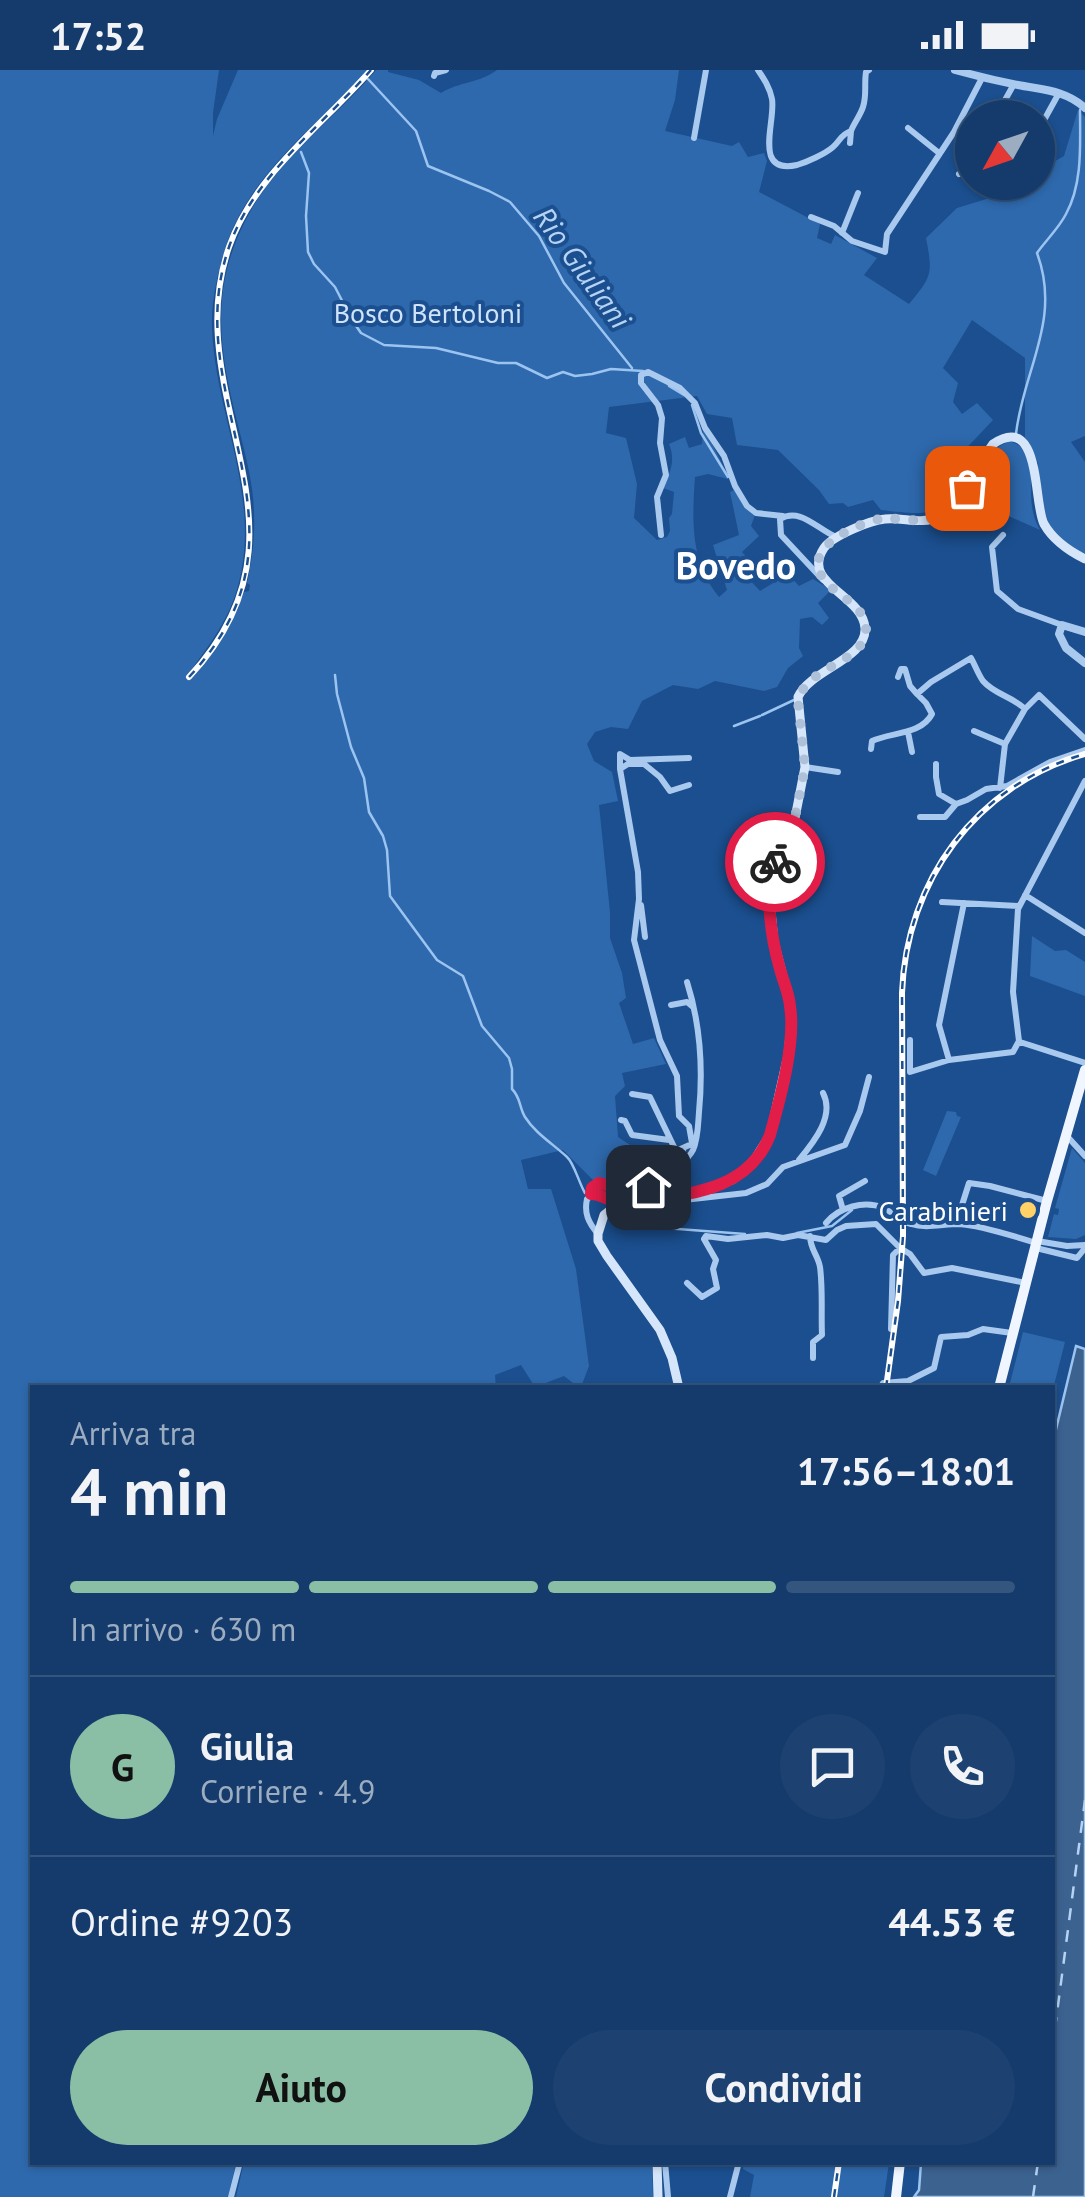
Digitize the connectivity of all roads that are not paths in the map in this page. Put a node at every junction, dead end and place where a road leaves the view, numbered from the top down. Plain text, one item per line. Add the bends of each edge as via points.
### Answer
1 (446, 70) edge
2 (706, 70) edge
3 (758, 70) edge
4 (869, 70) edge
5 (955, 70) edge
6 (434, 76) dead end
7 (982, 78) junction
8 (1014, 84) junction
9 (1060, 92) junction
10 (1005, 100) edge
11 (1055, 101) edge
12 (1085, 108) edge
13 (908, 128) dead end
14 (850, 131) junction
15 (694, 138) dead end
16 (850, 143) dead end
17 (939, 153) junction
18 (858, 193) dead end
19 (811, 217) dead end
20 (842, 233) junction
21 (783, 516) junction
22 (661, 535) dead end
23 (1003, 535) dead end
24 (838, 537) junction
25 (1085, 559) edge
26 (823, 580) junction
27 (1062, 626) junction
28 (1085, 632) edge
29 (1085, 663) edge
30 (898, 676) dead end
31 (917, 694) junction
32 (1025, 709) junction
33 (974, 731) dead end
34 (908, 732) junction
35 (1085, 739) edge
36 (1005, 744) junction
37 (871, 749) dead end
38 (1085, 750) edge
39 (912, 752) dead end
40 (689, 758) dead end
41 (936, 764) dead end
42 (805, 767) junction
43 (620, 770) junction
44 (838, 772) dead end
45 (1085, 781) edge
46 (689, 785) dead end
47 (1000, 788) junction
48 (956, 804) junction
49 (920, 817) dead end
50 (1024, 895) junction
51 (639, 899) junction
52 (942, 902) dead end
53 (964, 903) junction
54 (1019, 906) junction
55 (1085, 933) edge
56 (645, 936) dead end
57 (688, 982) dead end
58 (672, 1005) dead end
59 (696, 1009) junction
60 (910, 1040) dead end
61 (1019, 1042) junction
62 (949, 1060) junction
63 (1085, 1067) edge
64 (869, 1077) dead end
65 (824, 1093) dead end
66 (632, 1094) dead end
67 (620, 1120) dead end
68 (1065, 1134) junction
69 (670, 1140) junction
70 (694, 1145) junction
71 (1085, 1156) edge
72 (798, 1161) junction
73 (632, 1172) dead end
74 (865, 1181) dead end
75 (591, 1194) junction
76 (672, 1196) junction
77 (1046, 1201) junction
78 (619, 1203) junction
79 (842, 1210) junction
80 (826, 1223) dead end
81 (956, 1224) junction
82 (598, 1234) junction
83 (810, 1236) junction
84 (1037, 1244) junction
85 (1085, 1246) edge
86 (900, 1248) junction
87 (686, 1283) dead end
88 (1026, 1283) junction
89 (890, 1329) dead end
90 (1012, 1333) junction
91 (813, 1358) dead end
92 (678, 1385) edge
93 (882, 1385) edge
94 (1000, 1385) edge
95 (239, 2165) edge
96 (656, 2165) edge
97 (665, 2165) edge
98 (737, 2165) edge
99 (900, 2165) edge
100 (231, 2197) edge
101 (658, 2197) edge
102 (668, 2197) edge
103 (730, 2197) edge
104 (896, 2197) edge

1 - 6 street
2 - 15 street
3 - 14 street via 772,102 767,142 774,161 794,166
4 - 14 street via 863,107
5 - 7 street
7 - 8 street
7 - 17 street
8 - 9 street
8 - 10 street
9 - 11 street
9 - 12 street
13 - 17 street
14 - 16 street
17 - 20 street via 886,234 884,252
18 - 20 street
19 - 20 street
21 - 22 street via 746,506 695,403 648,372 641,383 662,418
21 - 24 street via 802,517
21 - 26 street via 780,535
23 - 27 street via 992,547 996,591 1018,609
24 - 25 main road via 882,519 936,518 959,501 994,444 1006,437 1024,445 1033,460 1042,521
24 - 26 main road via 821,554
26 - 42 main road via 856,606 865,634 857,649 800,693
27 - 28 street
27 - 29 street via 1062,643
30 - 31 street via 906,668
31 - 32 street via 971,658 984,681
31 - 34 street via 932,718
32 - 35 street via 1039,695
32 - 36 street
33 - 36 street
34 - 37 street via 872,741
34 - 39 street
36 - 47 street
38 - 47 street
40 - 43 street via 630,760 620,754
41 - 48 street via 939,794
42 - 44 street
42 - 76 main road via 794,823 769,890 792,1026 770,1135 732,1180
43 - 46 street via 644,764 670,791
43 - 51 street
45 - 50 street
47 - 48 street
48 - 49 street via 945,817
50 - 54 street
50 - 55 street
51 - 56 street
51 - 70 street via 634,940 660,1040 677,1076 679,1116
52 - 53 street
53 - 54 street
53 - 62 street via 939,1025
54 - 61 street via 1013,992
57 - 59 street
58 - 59 street via 687,1002
59 - 70 street via 702,1084
60 - 62 street via 910,1072
61 - 62 street via 1013,1052
61 - 63 street
63 - 68 main road
64 - 72 street via 844,1145
65 - 72 street via 826,1116
66 - 69 street via 650,1097
67 - 69 street via 632,1135
68 - 71 street
68 - 77 main road
69 - 70 street via 676,1150
70 - 73 street via 657,1168
70 - 75 street via 655,1185 625,1190 599,1183
72 - 76 street via 746,1194 675,1202
74 - 79 street via 839,1196
75 - 78 street
75 - 82 street via 586,1213
76 - 78 main road
77 - 81 street via 968,1184
77 - 84 main road
78 - 82 main road via 604,1215
79 - 80 street
79 - 81 street via 872,1204 909,1224
81 - 84 street
82 - 92 main road via 660,1330
83 - 86 street via 826,1240 846,1226 872,1224
83 - 87 street via 706,1236 716,1260 716,1288 702,1297
83 - 91 street via 818,1259 822,1334 812,1342
84 - 85 street
84 - 88 main road
86 - 88 street via 924,1273 952,1268
86 - 89 street via 893,1255
88 - 90 main road
90 - 93 street via 983,1329 940,1337 934,1368
90 - 94 main road
95 - 100 street
96 - 101 main road
97 - 102 street
98 - 103 street
99 - 104 main road

